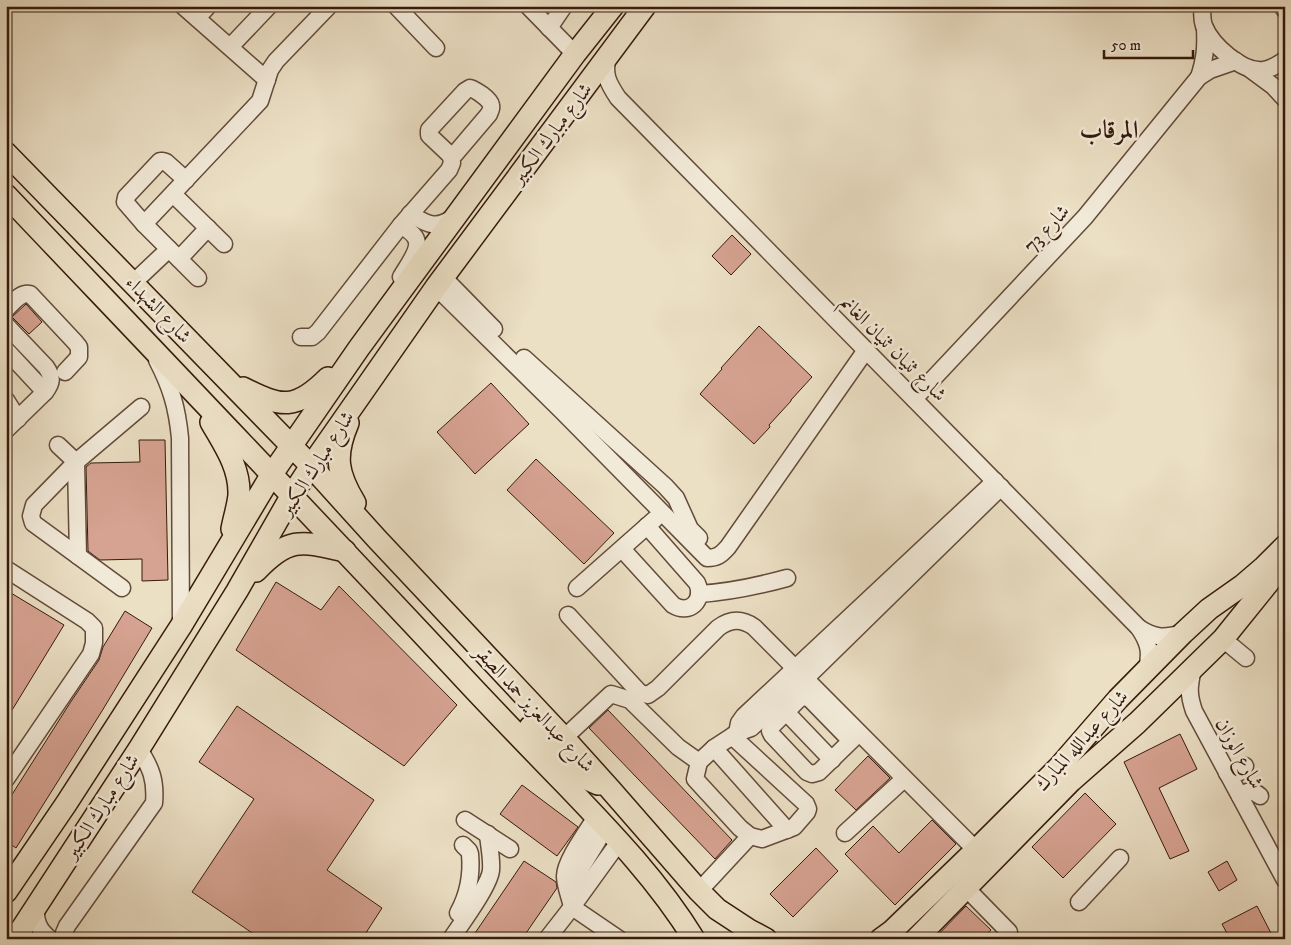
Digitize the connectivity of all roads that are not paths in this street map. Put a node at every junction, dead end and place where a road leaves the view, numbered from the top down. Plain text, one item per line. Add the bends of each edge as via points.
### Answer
1 (183, 6) edge
2 (208, 6) edge
3 (269, 6) edge
4 (329, 6) edge
5 (396, 6) edge
6 (528, 6) edge
7 (564, 6) edge
8 (1190, 6) edge
9 (1282, 6) edge
10 (625, 9) edge
11 (1285, 10) edge
12 (197, 18) junction
13 (1203, 18) edge
14 (549, 28) junction
15 (230, 47) junction
16 (436, 48) dead end
17 (575, 54) junction
18 (608, 56) junction
19 (1285, 60) edge
20 (1243, 65) junction
21 (1199, 77) junction
22 (267, 80) junction
23 (579, 96) junction
24 (618, 98) junction
25 (1285, 99) edge
26 (6, 153) edge
27 (451, 156) dead end
28 (186, 180) junction
29 (173, 194) junction
30 (7, 197) edge
31 (457, 215) junction
32 (406, 220) junction
33 (144, 224) junction
34 (208, 228) junction
35 (224, 244) dead end
36 (174, 254) junction
37 (198, 278) dead end
38 (440, 282) junction
39 (133, 283) junction
40 (402, 290) junction
41 (6, 309) edge
42 (6, 325) edge
43 (301, 337) dead end
44 (147, 343) junction
45 (359, 348) junction
46 (6, 350) edge
47 (866, 350) junction
48 (65, 372) dead end
49 (222, 375) junction
50 (192, 390) junction
51 (45, 392) junction
52 (361, 395) junction
53 (914, 399) junction
54 (6, 400) edge
55 (141, 407) dead end
56 (12, 424) edge
57 (58, 445) dead end
58 (292, 445) junction
59 (76, 462) junction
60 (311, 466) junction
61 (272, 474) junction
62 (998, 484) junction
63 (292, 495) junction
64 (662, 513) junction
65 (647, 526) junction
66 (377, 539) junction
67 (1285, 546) edge
68 (728, 548) junction
69 (622, 549) junction
70 (227, 550) junction
71 (346, 551) junction
72 (78, 556) junction
73 (1285, 565) edge
74 (6, 569) edge
75 (787, 578) dead end
76 (122, 588) dead end
77 (577, 588) dead end
78 (237, 591) junction
79 (699, 594) junction
80 (1209, 609) junction
81 (568, 615) dead end
82 (181, 626) junction
83 (1140, 628) junction
84 (1183, 633) junction
85 (1227, 635) junction
86 (1246, 658) dead end
87 (1193, 668) junction
88 (1147, 669) junction
89 (800, 674) junction
90 (786, 712) junction
91 (1104, 715) junction
92 (511, 728) junction
93 (734, 734) junction
94 (1124, 734) junction
95 (855, 737) junction
96 (109, 738) junction
97 (564, 738) junction
98 (714, 748) junction
99 (139, 749) junction
100 (832, 760) junction
101 (699, 762) junction
102 (1245, 766) dead end
103 (1227, 773) junction
104 (6, 779) edge
105 (904, 779) junction
106 (610, 788) junction
107 (1240, 796) junction
108 (1260, 796) dead end
109 (465, 820) dead end
110 (88, 826) junction
111 (607, 829) junction
112 (787, 830) junction
113 (845, 833) dead end
114 (488, 834) junction
115 (750, 836) junction
116 (463, 845) dead end
117 (510, 849) dead end
118 (976, 850) junction
119 (1120, 858) dead end
120 (651, 878) junction
121 (1285, 880) edge
122 (8, 885) edge
123 (966, 888) junction
124 (699, 891) junction
125 (1079, 902) dead end
126 (36, 907) junction
127 (572, 907) junction
128 (1009, 932) dead end
129 (15, 939) edge
130 (50, 939) edge
131 (64, 939) edge
132 (440, 939) edge
133 (452, 939) edge
134 (547, 939) edge
135 (619, 939) edge
136 (682, 939) edge
137 (694, 939) edge
138 (766, 939) edge
139 (881, 939) edge
140 (916, 939) edge

1 - 12 street
2 - 12 street
3 - 15 street
4 - 22 street via 276,61
5 - 16 street
6 - 14 street
7 - 14 street
8 - 13 street
9 - 11 street
10 - 17 main road, شارع مبارك الكبير
10 - 18 main road, شارع مبارك الكبير
12 - 15 street
13 - 20 street via 1215,42
13 - 21 street, شارع 73 via 1206,50
14 - 17 street
15 - 22 street
17 - 31 main road, شارع مبارك الكبير
18 - 23 main road, شارع مبارك الكبير
18 - 24 street via 606,76
19 - 20 street, شارع 73 via 1263,70
20 - 21 street, شارع 73 via 1210,70
20 - 25 street via 1273,86
21 - 53 street, شارع 73 via 1085,217
22 - 28 street via 260,101
23 - 24 street via 596,90
23 - 38 main road, شارع مبارك الكبير
24 - 47 street, شارع ثنيان ثنيان الغانم
26 - 39 main road, شارع الشهداء
27 - 32 street via 449,170
28 - 29 street
28 - 33 street via 166,162 158,163 125,199 126,205
29 - 33 street
29 - 34 street
30 - 44 main road, شارع الشهداء
31 - 32 street via 434,226
31 - 40 main road, شارع مبارك الكبير
32 - 40 street via 418,244 400,279
32 - 43 street via 318,332
33 - 36 street
34 - 35 street
34 - 36 street
36 - 37 street
36 - 39 street
38 - 52 main road, شارع مبارك الكبير
38 - 64 street
38 - 68 street via 665,486 676,498 690,529 704,544 713,551
39 - 49 main road, شارع الشهداء
40 - 45 main road, شارع مبارك الكبير
41 - 48 street via 19,297 30,294 63,329 80,352
42 - 51 street via 49,371 51,381
44 - 50 main road, شارع الشهداء
44 - 82 street via 166,378 178,420
45 - 49 main road via 312,393 294,402 271,401
45 - 58 main road, شارع مبارك الكبير
46 - 51 street
47 - 53 street, شارع ثنيان ثنيان الغانم
47 - 68 street
49 - 58 main road, شارع الشهداء
50 - 61 main road, شارع الشهداء
50 - 70 main road via 228,452 238,478 238,501
51 - 56 street
52 - 60 main road, شارع مبارك الكبير
52 - 66 main road via 342,440 340,468 347,490
53 - 62 street, شارع ثنيان ثنيان الغانم
54 - 56 street
55 - 59 street
57 - 59 street
58 - 60 main road, شارع الشهداء
58 - 61 main road, شارع مبارك الكبير
59 - 72 street
59 - 72 street via 34,505 31,516 33,523
60 - 63 main road, شارع مبارك الكبير
60 - 66 main road, شارع عبدالعزيز حمد الصقر
61 - 63 main road, شارع الشهداء
61 - 70 main road, شارع مبارك الكبير
62 - 83 street, شارع ثنيان ثنيان الغانم
62 - 89 street
63 - 71 main road, شارع عبدالعزيز حمد الصقر
63 - 78 main road, شارع مبارك الكبير
64 - 65 street
64 - 68 street via 707,558 721,555
65 - 69 street
65 - 79 street via 697,584
66 - 97 main road, شارع عبدالعزيز حمد الصقر
67 - 80 main road, شارع عبدالله المبارك via 1243,585
69 - 77 street
69 - 79 street via 675,607 691,607
70 - 82 main road, شارع مبارك الكبير
71 - 78 main road via 313,544 284,548 268,558
71 - 92 main road, شارع عبدالعزيز حمد الصقر
72 - 76 street
73 - 85 main road, شارع عبدالله المبارك
74 - 104 street via 87,621 94,628 94,643 90,654
75 - 79 street via 743,589
78 - 99 main road, شارع مبارك الكبير
80 - 84 main road, شارع عبدالله المبارك
80 - 85 main road via 1224,612 1230,620
81 - 89 street via 640,693 648,695 658,688 718,628 740,620 754,627
82 - 96 main road, شارع مبارك الكبير
83 - 84 street via 1159,637
83 - 88 street via 1149,648
84 - 88 main road, شارع عبدالله المبارك
85 - 86 street
85 - 87 main road, شارع عبدالله المبارك
87 - 94 main road, شارع عبدالله المبارك
87 - 103 street, شارع الوزان via 1189,698
88 - 91 main road, شارع عبدالله المبارك
89 - 93 street via 744,716
89 - 95 street
90 - 95 street via 800,698 808,698
90 - 100 street
90 - 100 street via 771,727 772,736 807,772 819,772
91 - 94 main road via 1108,730
91 - 118 main road, شارع عبدالله المبارك via 1059,767
92 - 106 main road via 517,723 525,723 570,768
92 - 111 main road, شارع عبدالعزيز حمد الصقر
93 - 98 street
93 - 112 street via 808,806 794,827
94 - 123 main road, شارع عبدالله المبارك via 1071,781
95 - 100 street
95 - 105 street
96 - 110 main road via 125,736 129,739 130,748 96,802
96 - 122 main road, شارع مبارك الكبير
97 - 101 street via 611,694 633,703 678,747
97 - 106 main road, شارع عبدالعزيز حمد الصقر
98 - 101 street
98 - 112 street
99 - 110 main road, شارع مبارك الكبير
99 - 131 street via 153,779 154,803 67,926
101 - 115 street via 695,779
102 - 103 street via 1238,773
103 - 107 street, شارع الوزان
105 - 113 street
105 - 118 street
106 - 124 main road, شارع عبدالعزيز حمد الصقر
107 - 108 street via 1250,790
107 - 121 street, شارع الوزان
109 - 114 street
110 - 126 main road, شارع مبارك الكبير
111 - 120 main road, شارع عبدالعزيز حمد الصقر
111 - 127 street
111 - 127 street via 569,861 565,876
112 - 115 street via 762,839
114 - 117 street
114 - 133 street via 490,875
115 - 124 street
116 - 132 street via 470,854 468,889 461,908
118 - 139 main road, شارع عبدالله المبارك
119 - 125 street
120 - 136 main road
120 - 137 main road, شارع عبدالعزيز حمد الصقر
123 - 128 street
123 - 140 main road, شارع عبدالله المبارك
124 - 138 main road, شارع عبدالعزيز حمد الصقر via 717,909
126 - 129 main road, شارع مبارك الكبير
126 - 130 street via 39,928
127 - 134 street
127 - 135 street

